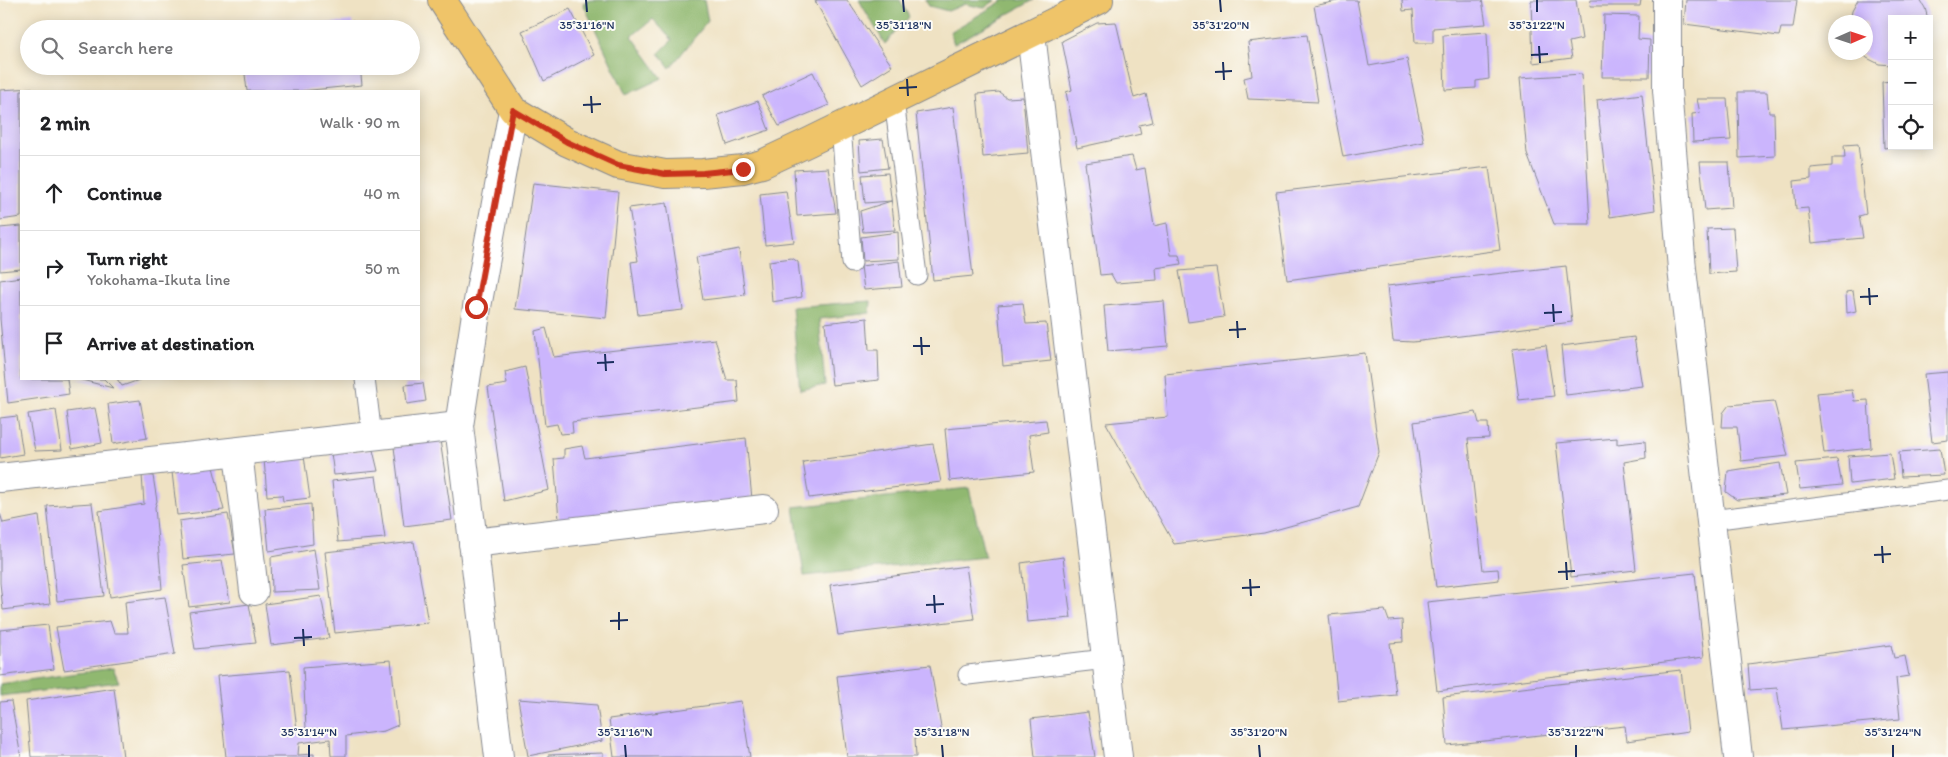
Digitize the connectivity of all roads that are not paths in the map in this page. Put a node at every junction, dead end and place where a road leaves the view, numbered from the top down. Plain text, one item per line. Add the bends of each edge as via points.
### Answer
1 (442, 0) edge
2 (1099, 0) edge
3 (1667, 0) edge
4 (1031, 34) junction
5 (894, 101) junction
6 (513, 110) junction
7 (840, 127) junction
8 (852, 263) dead end
9 (917, 275) dead end
10 (365, 380) edge
11 (459, 426) junction
12 (372, 436) junction
13 (238, 452) junction
14 (0, 478) edge
15 (1948, 490) edge
16 (764, 509) dead end
17 (1711, 520) junction
18 (473, 543) junction
19 (254, 591) dead end
20 (1106, 659) junction
21 (968, 675) dead end
22 (499, 757) edge
23 (1118, 757) edge
24 (1738, 757) edge

1 - 6 main road
2 - 4 main road
3 - 17 street via 1667,90 1682,269
4 - 5 main road
4 - 20 street
5 - 7 main road
5 - 9 lane
6 - 7 main road via 567,142 618,165 665,174 743,169 762,164
6 - 11 street via 476,307
7 - 8 lane
10 - 12 lane
11 - 12 street
11 - 18 street
12 - 13 street
13 - 14 street
13 - 19 street
15 - 17 lane
16 - 18 street
17 - 24 street
18 - 22 street
20 - 21 lane
20 - 23 street

